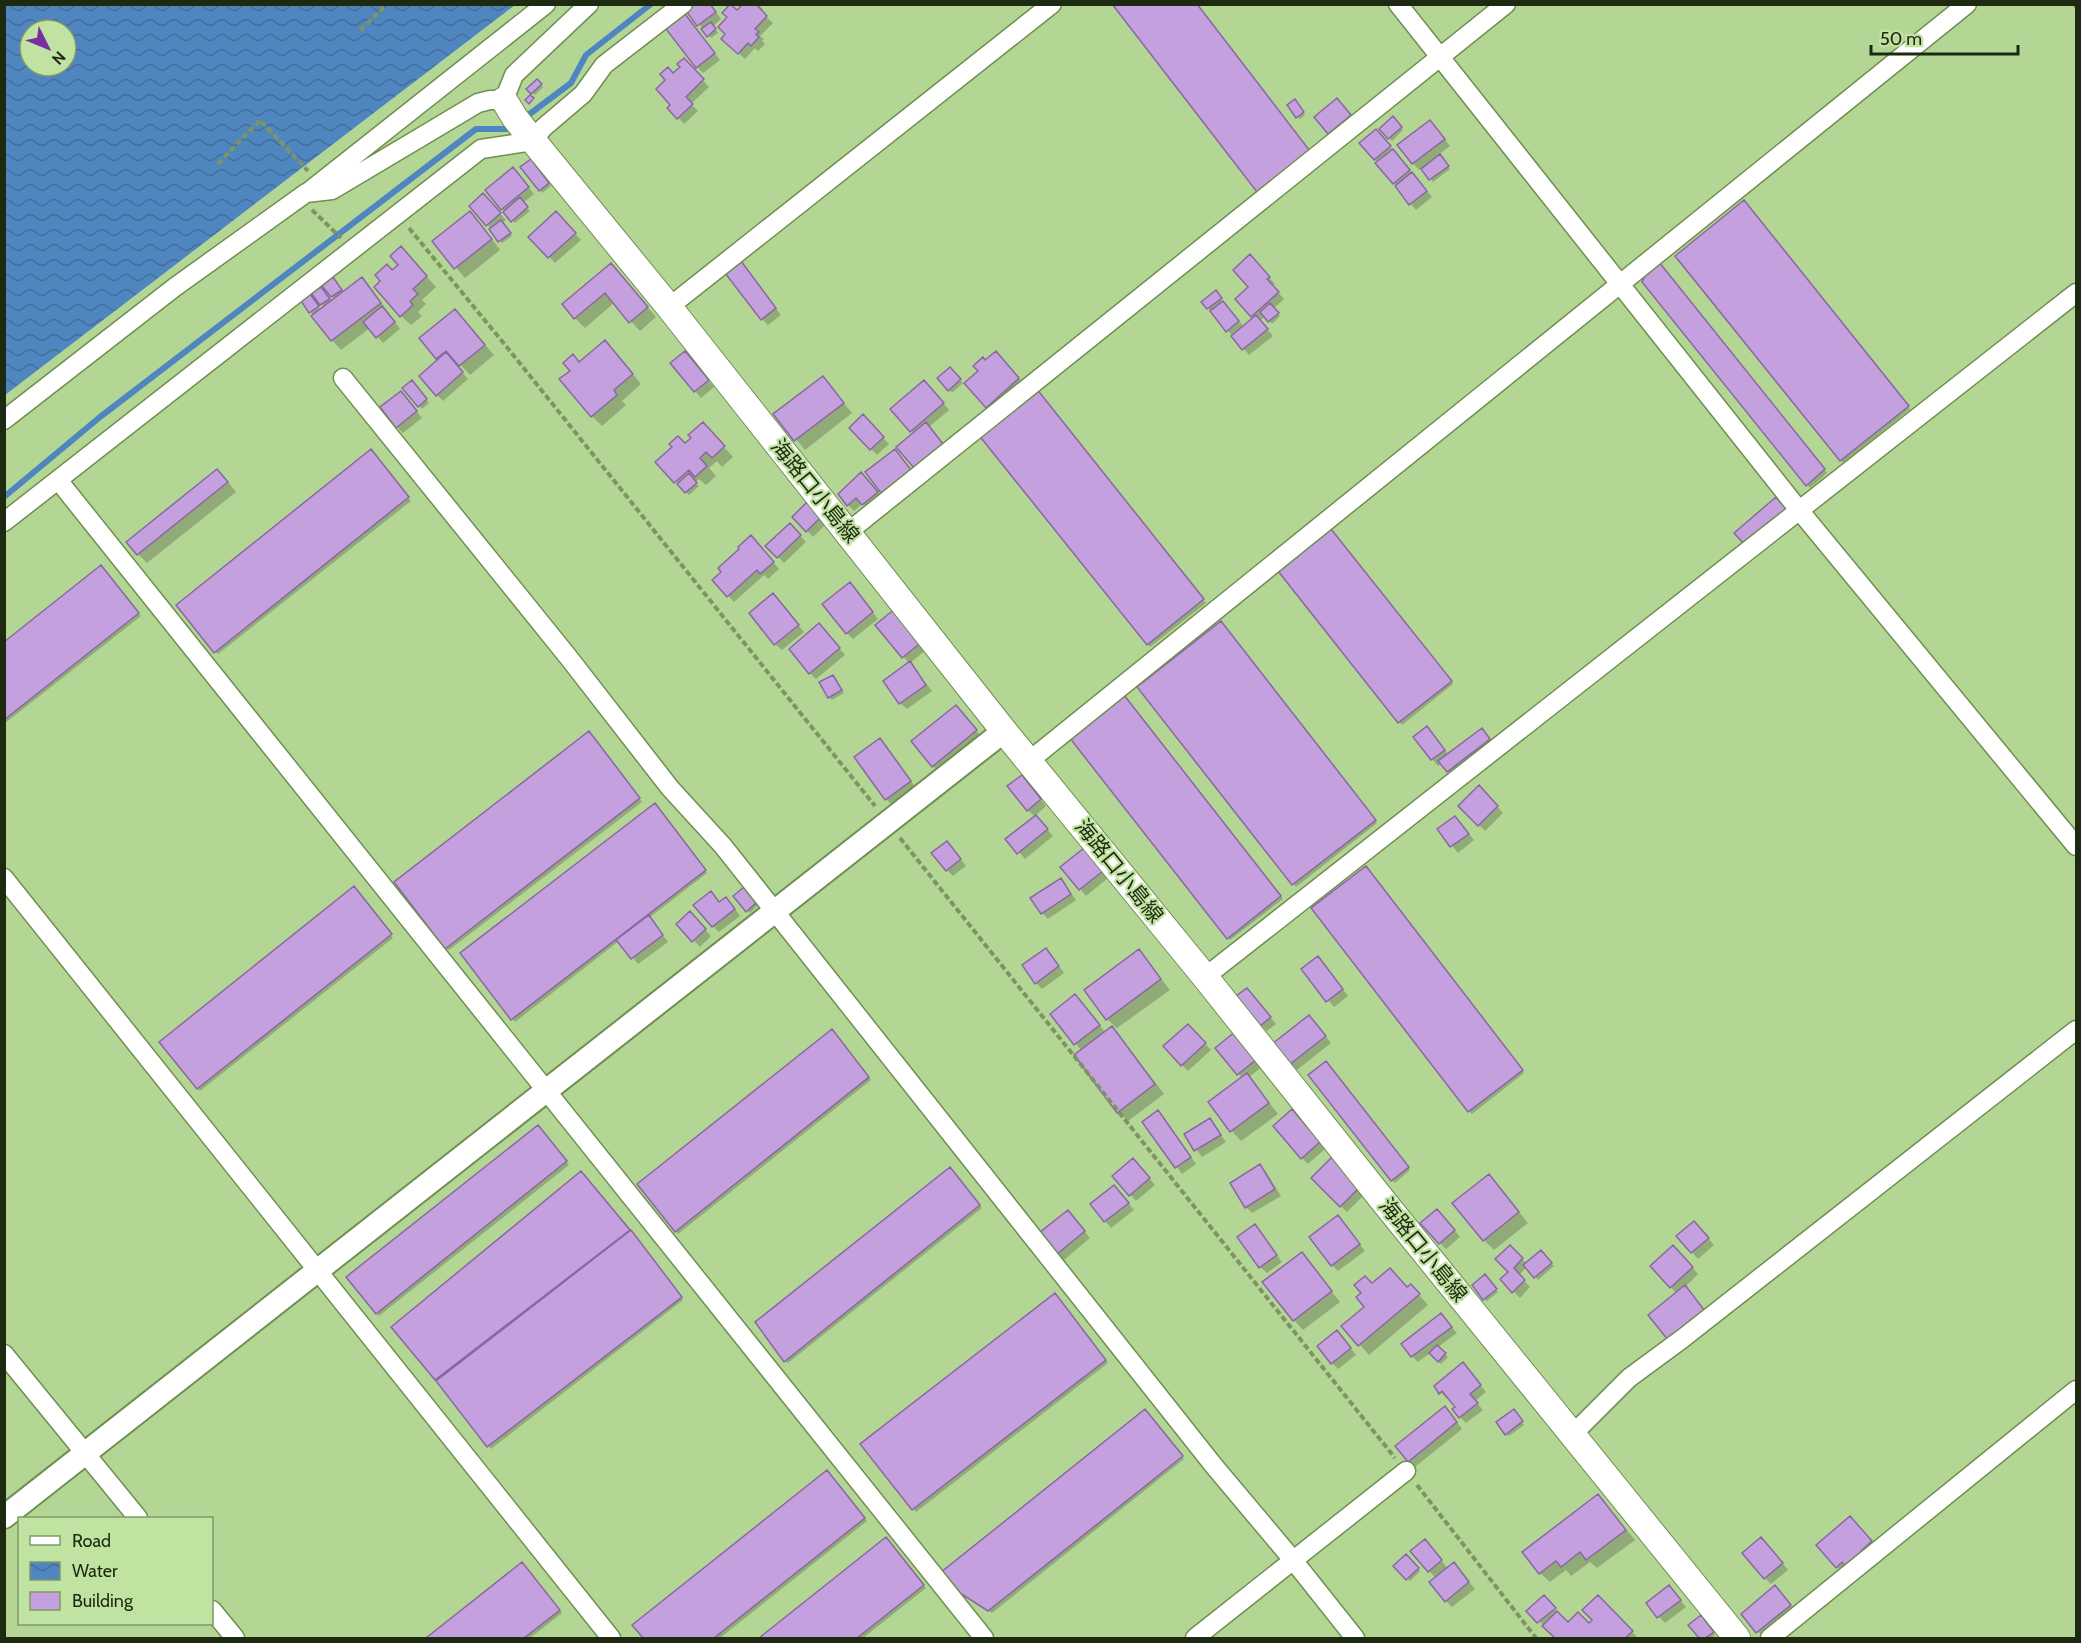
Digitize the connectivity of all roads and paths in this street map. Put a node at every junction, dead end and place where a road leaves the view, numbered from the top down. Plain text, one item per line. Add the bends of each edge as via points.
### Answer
1 (388, 4) edge
2 (546, 4) edge
3 (589, 4) edge
4 (683, 4) edge
5 (1052, 4) edge
6 (1398, 4) edge
7 (1506, 4) edge
8 (1967, 4) edge
9 (360, 30) dead end
10 (1441, 58) junction
11 (520, 124) junction
12 (218, 164) dead end
13 (303, 166) dead end
14 (303, 195) junction
15 (398, 214) junction
16 (336, 234) dead end
17 (1621, 285) junction
18 (2076, 293) edge
19 (669, 307) junction
20 (343, 378) dead end
21 (4, 420) edge
22 (58, 480) junction
23 (1799, 510) junction
24 (4, 522) edge
25 (848, 532) junction
26 (1004, 731) junction
27 (1029, 761) junction
28 (888, 823) junction
29 (2076, 846) edge
30 (4, 878) edge
31 (776, 911) junction
32 (1205, 977) junction
33 (2076, 1030) edge
34 (545, 1091) junction
35 (317, 1270) junction
36 (4, 1354) edge
37 (2076, 1390) edge
38 (1573, 1434) junction
39 (86, 1453) junction
40 (1406, 1471) junction
41 (4, 1517) edge
42 (137, 1517) edge
43 (1293, 1560) junction
44 (213, 1611) edge
45 (235, 1638) edge
46 (611, 1638) edge
47 (984, 1638) edge
48 (1195, 1638) edge
49 (1355, 1638) edge
50 (1536, 1638) edge
51 (1737, 1638) edge
52 (1770, 1638) edge

1 - 9 path
2 - 14 street
3 - 11 street via 514,75
4 - 11 street via 604,65 584,94 543,128
5 - 19 street
6 - 10 street
7 - 10 street
8 - 17 street
10 - 17 street
10 - 25 street
11 - 14 street via 478,103 332,190
11 - 15 street via 481,149
11 - 19 main road, 海路口小島線
12 - 13 path via 260,120
14 - 16 path
14 - 21 street via 175,287
15 - 22 street
15 - 28 path
17 - 23 street
17 - 27 street
18 - 23 street
19 - 25 main road, 海路口小島線
20 - 31 street via 670,788
22 - 24 street
22 - 34 street
23 - 29 street
23 - 32 street
25 - 26 main road, 海路口小島線
26 - 27 main road, 海路口小島線
26 - 28 street
27 - 32 main road, 海路口小島線
28 - 31 street
28 - 40 path
30 - 35 street
31 - 34 street
31 - 43 street via 1214,1466
32 - 38 main road, 海路口小島線
33 - 38 street via 1629,1378
34 - 35 street
34 - 47 street
35 - 39 street
35 - 46 street
36 - 39 street
37 - 52 street
38 - 51 main road, 海路口小島線
39 - 41 street
39 - 42 street
40 - 43 street
40 - 50 path
43 - 48 street
43 - 49 street
44 - 45 street

